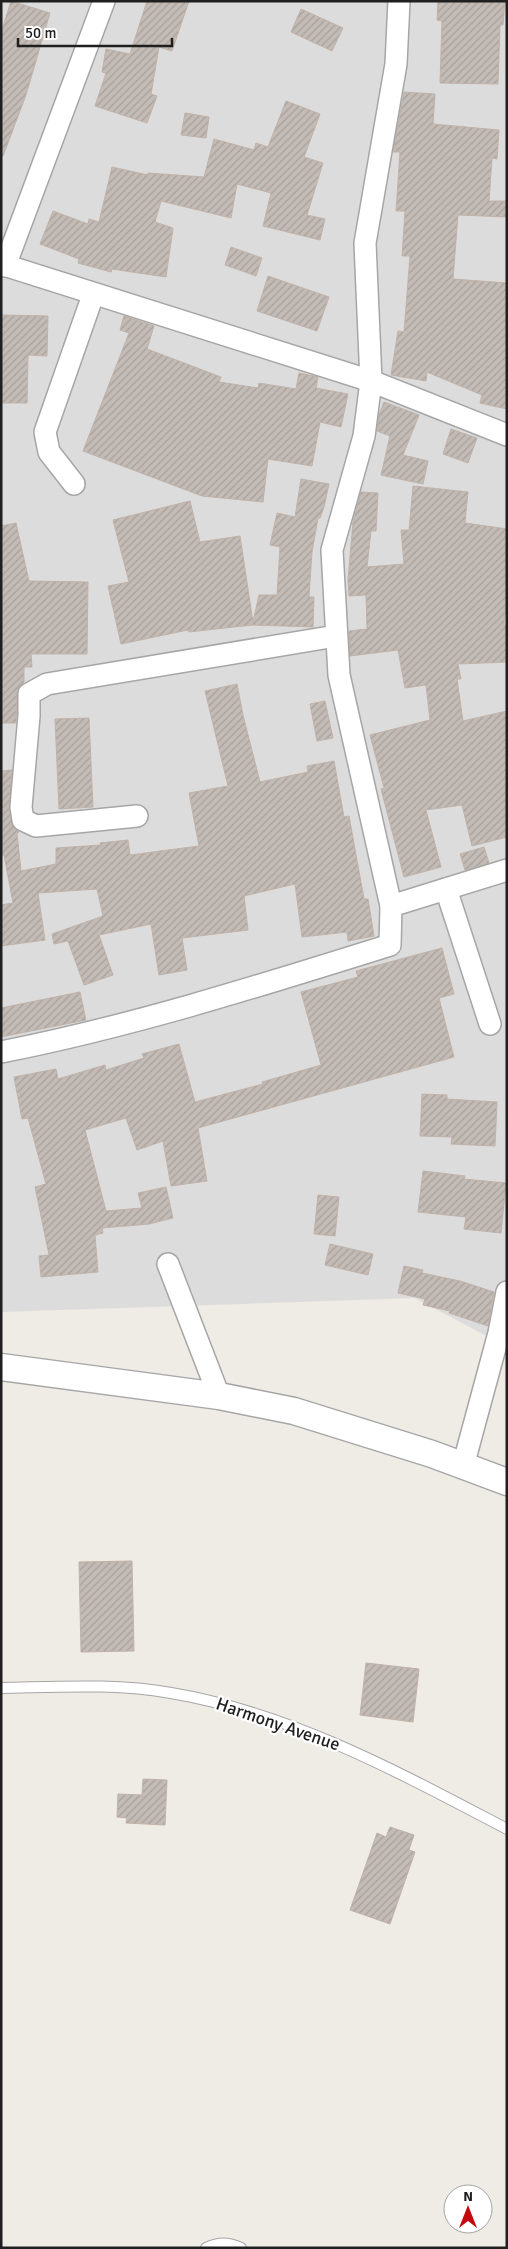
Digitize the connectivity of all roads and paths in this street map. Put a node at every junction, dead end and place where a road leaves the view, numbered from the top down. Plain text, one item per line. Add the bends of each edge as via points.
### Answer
1 (104, 1) edge
2 (399, 1) edge
3 (3, 265) edge
4 (93, 295) junction
5 (371, 381) junction
6 (507, 435) edge
7 (74, 484) dead end
8 (336, 636) junction
9 (136, 816) dead end
10 (507, 870) edge
11 (446, 889) junction
12 (391, 906) junction
13 (490, 1024) dead end
14 (1, 1052) edge
15 (168, 1264) dead end
16 (507, 1292) edge
17 (1, 1367) edge
18 (219, 1396) junction
19 (463, 1466) junction
20 (507, 1482) edge
21 (1, 1688) edge
22 (507, 1829) edge
23 (206, 2248) edge
24 (241, 2248) edge

1 - 3 street
2 - 5 street via 396,64 365,243
3 - 4 street
4 - 5 street
4 - 7 street via 45,432 49,452
5 - 6 street
5 - 8 street via 364,436 332,550
8 - 9 street via 47,684 29,694 21,806 23,820 36,826
8 - 12 street via 339,675
10 - 11 street
11 - 12 street
11 - 13 street
12 - 14 street via 390,945 282,979 66,1039
15 - 18 street
16 - 19 street
17 - 18 street
18 - 19 street via 294,1411
19 - 20 street
21 - 22 lane, Harmony Avenue via 92,1686 170,1692 237,1706 353,1750
23 - 24 lane via 219,2243

